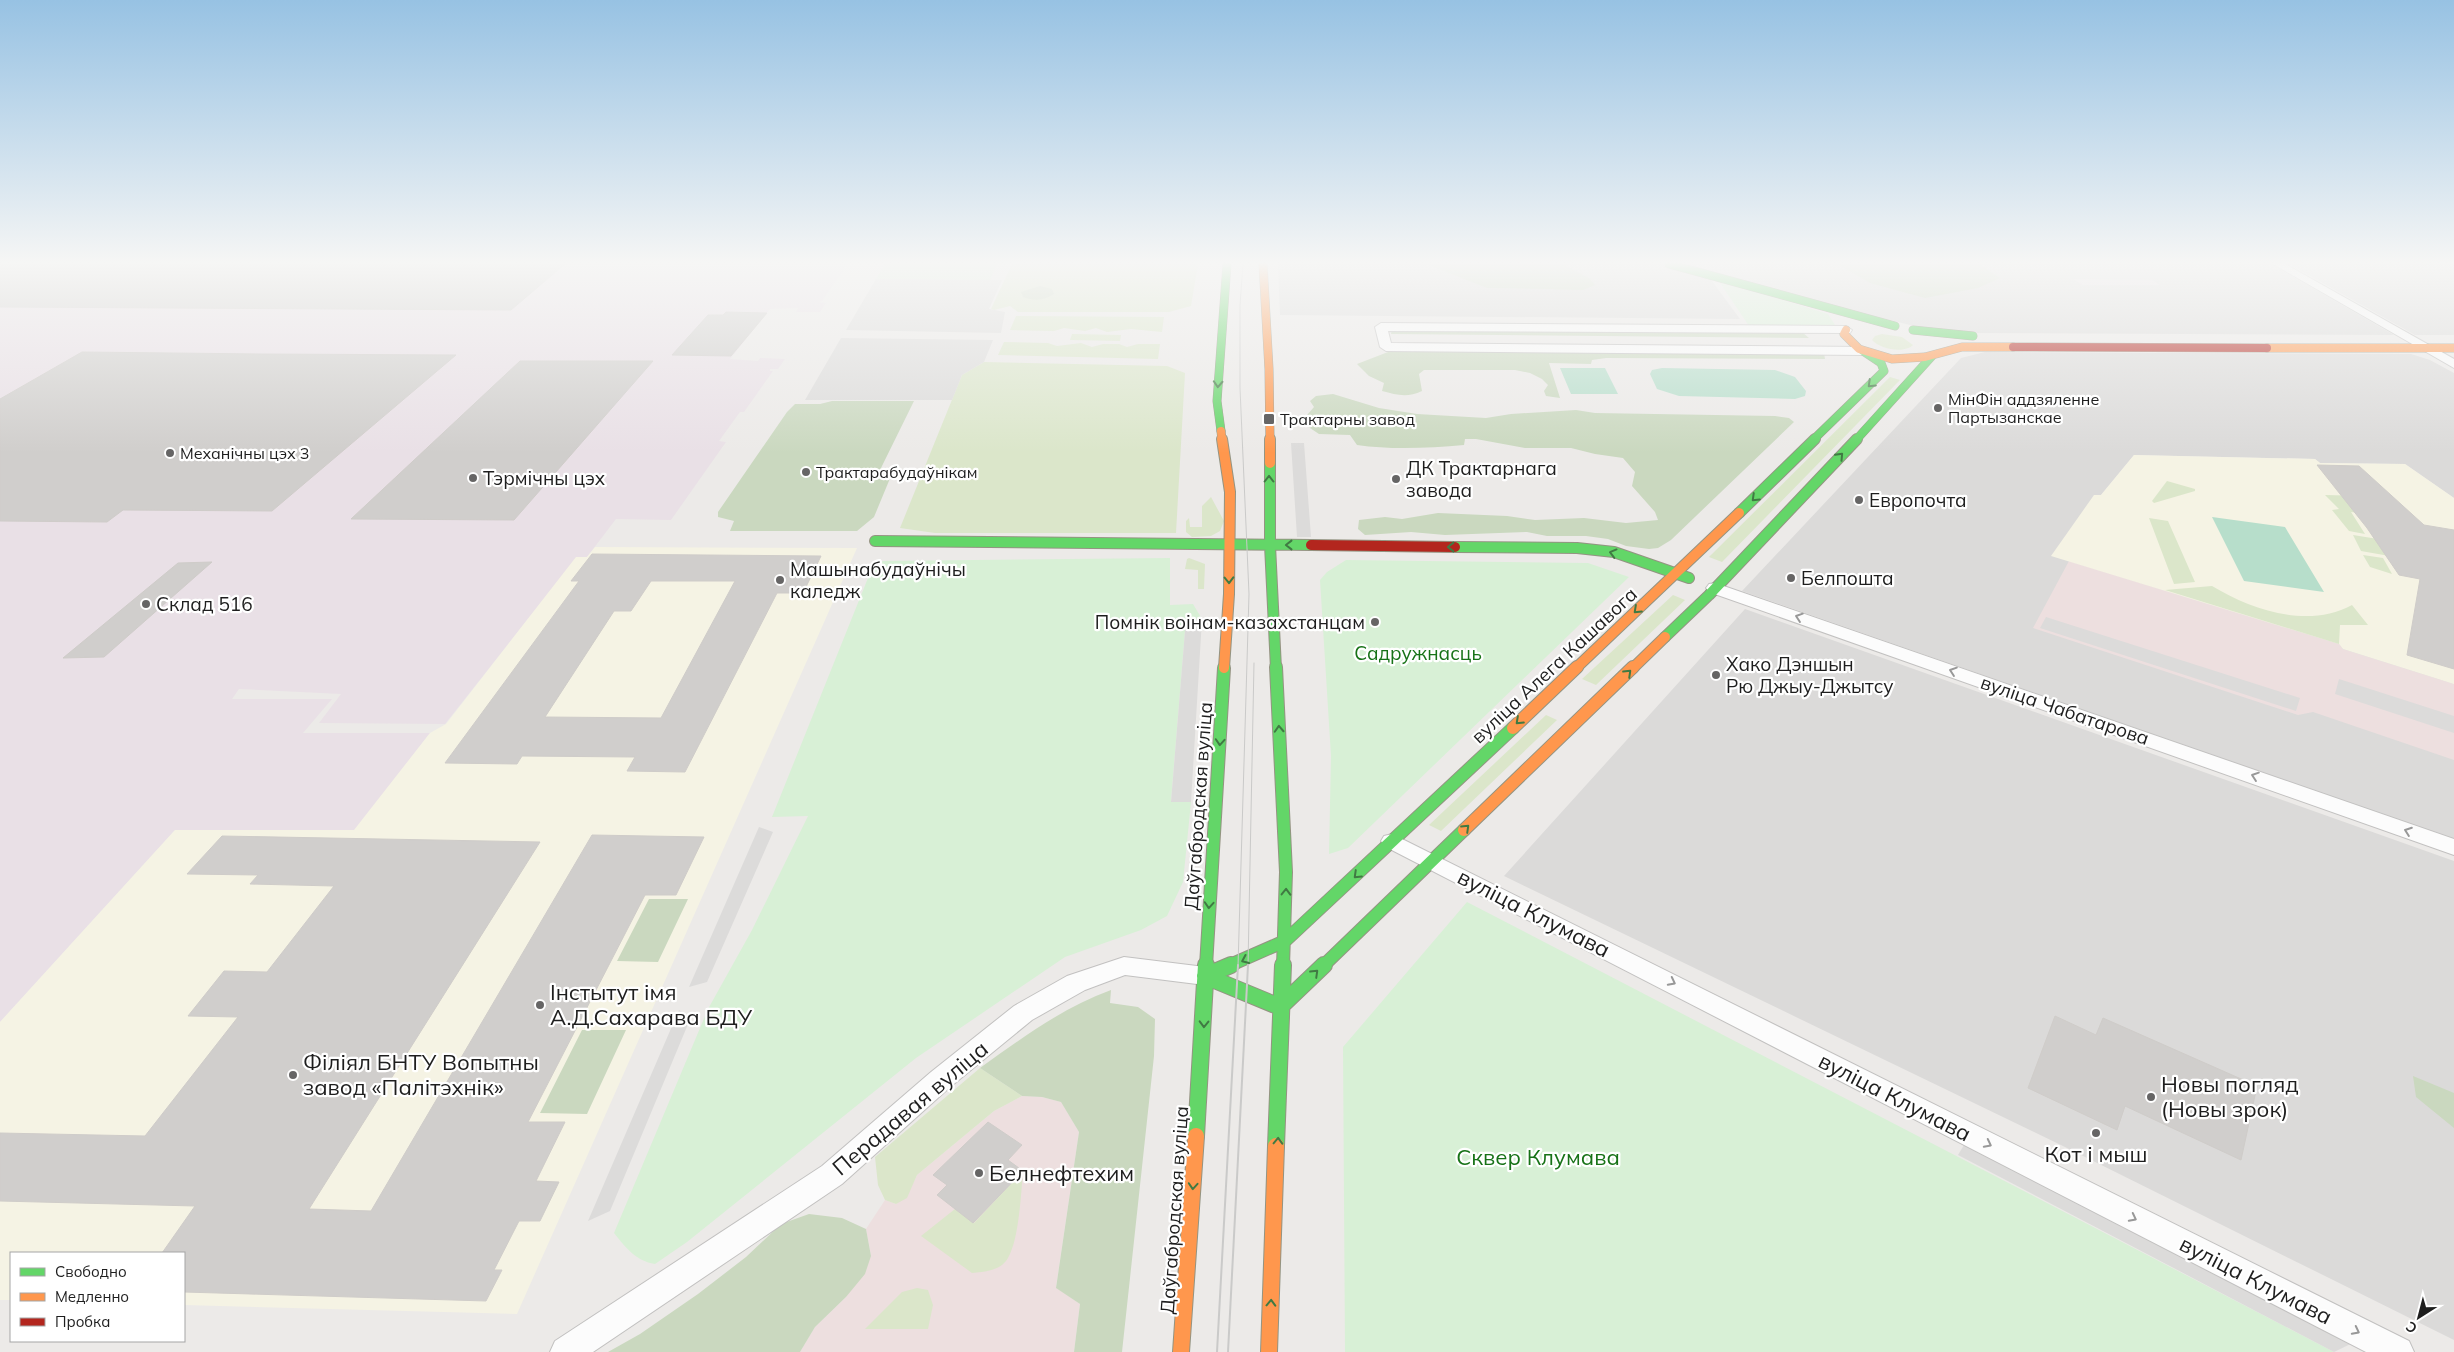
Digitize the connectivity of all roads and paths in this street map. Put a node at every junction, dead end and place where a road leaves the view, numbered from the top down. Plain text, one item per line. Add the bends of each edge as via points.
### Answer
1 (1222, 327) edge
2 (1267, 327) edge
3 (1381, 327) edge
4 (1395, 327) edge
5 (1845, 327) edge
6 (1855, 327) edge
7 (1900, 327) edge
8 (2389, 327) edge
9 (1846, 330) junction
10 (1913, 330) junction
11 (2150, 337) junction
12 (2408, 338) junction
13 (2454, 339) edge
14 (2162, 347) junction
15 (2426, 348) junction
16 (2454, 348) edge
17 (1863, 351) junction
18 (1934, 354) junction
19 (2454, 364) edge
20 (875, 541) dead end
21 (1228, 545) junction
22 (1270, 545) junction
23 (1676, 574) junction
24 (1715, 588) junction
25 (1554, 689) junction
26 (1593, 706) junction
27 (1392, 841) junction
28 (2454, 847) edge
29 (1431, 861) junction
30 (1285, 940) junction
31 (1205, 976) junction
32 (1280, 1007) junction
33 (566, 1352) edge
34 (1181, 1352) edge
35 (1269, 1352) edge
36 (2398, 1352) edge

1 -> 21 main road, Даўгабродская вуліца via 1217,401 1230,492
22 -> 2 main road
3 - 17 street via 1386,347
4 - 9 street
5 - 9 main road
6 - 9 main road
7 - 10 main road
8 - 12 street
9 - 17 main road via 1845,340
10 - 11 main road via 1968,336
10 - 18 main road via 1936,341 1940,349
11 - 12 main road
11 - 14 main road
12 - 13 main road
12 - 15 street
14 - 15 main road
14 - 18 main road via 1964,348
15 - 16 main road
15 - 19 street
17 - 18 main road via 1907,359
17 -> 23 main road, вуліца Алега Кашавога via 1881,363 1884,371
24 -> 18 main road
20 - 21 main road, вуліца Чабатарова
21 - 22 main road, вуліца Чабатарова
21 -> 31 main road, Даўгабродская вуліца via 1229,594
23 -> 22 main road, вуліца Чабатарова via 1614,552 1596,549
30 -> 22 main road via 1286,872
23 - 24 main road, вуліца Чабатарова
23 -> 25 main road, вуліца Алега Кашавога
26 -> 24 main road
28 -> 24 street, вуліца Чабатарова
25 - 26 main road
25 -> 27 main road, вуліца Алега Кашавога
29 -> 26 main road
27 - 29 street, вуліца Клумава
27 -> 30 main road, вуліца Алега Кашавога
32 -> 29 main road
29 -> 36 street, вуліца Клумава
30 -> 31 main road, вуліца Алега Кашавога
30 - 32 main road
31 - 32 main road, Перадавая вуліца
31 - 33 street, Перадавая вуліца via 1124,966 1076,983 1023,1012 832,1175
31 -> 34 main road, Даўгабродская вуліца
35 -> 32 main road via 1282,1041

